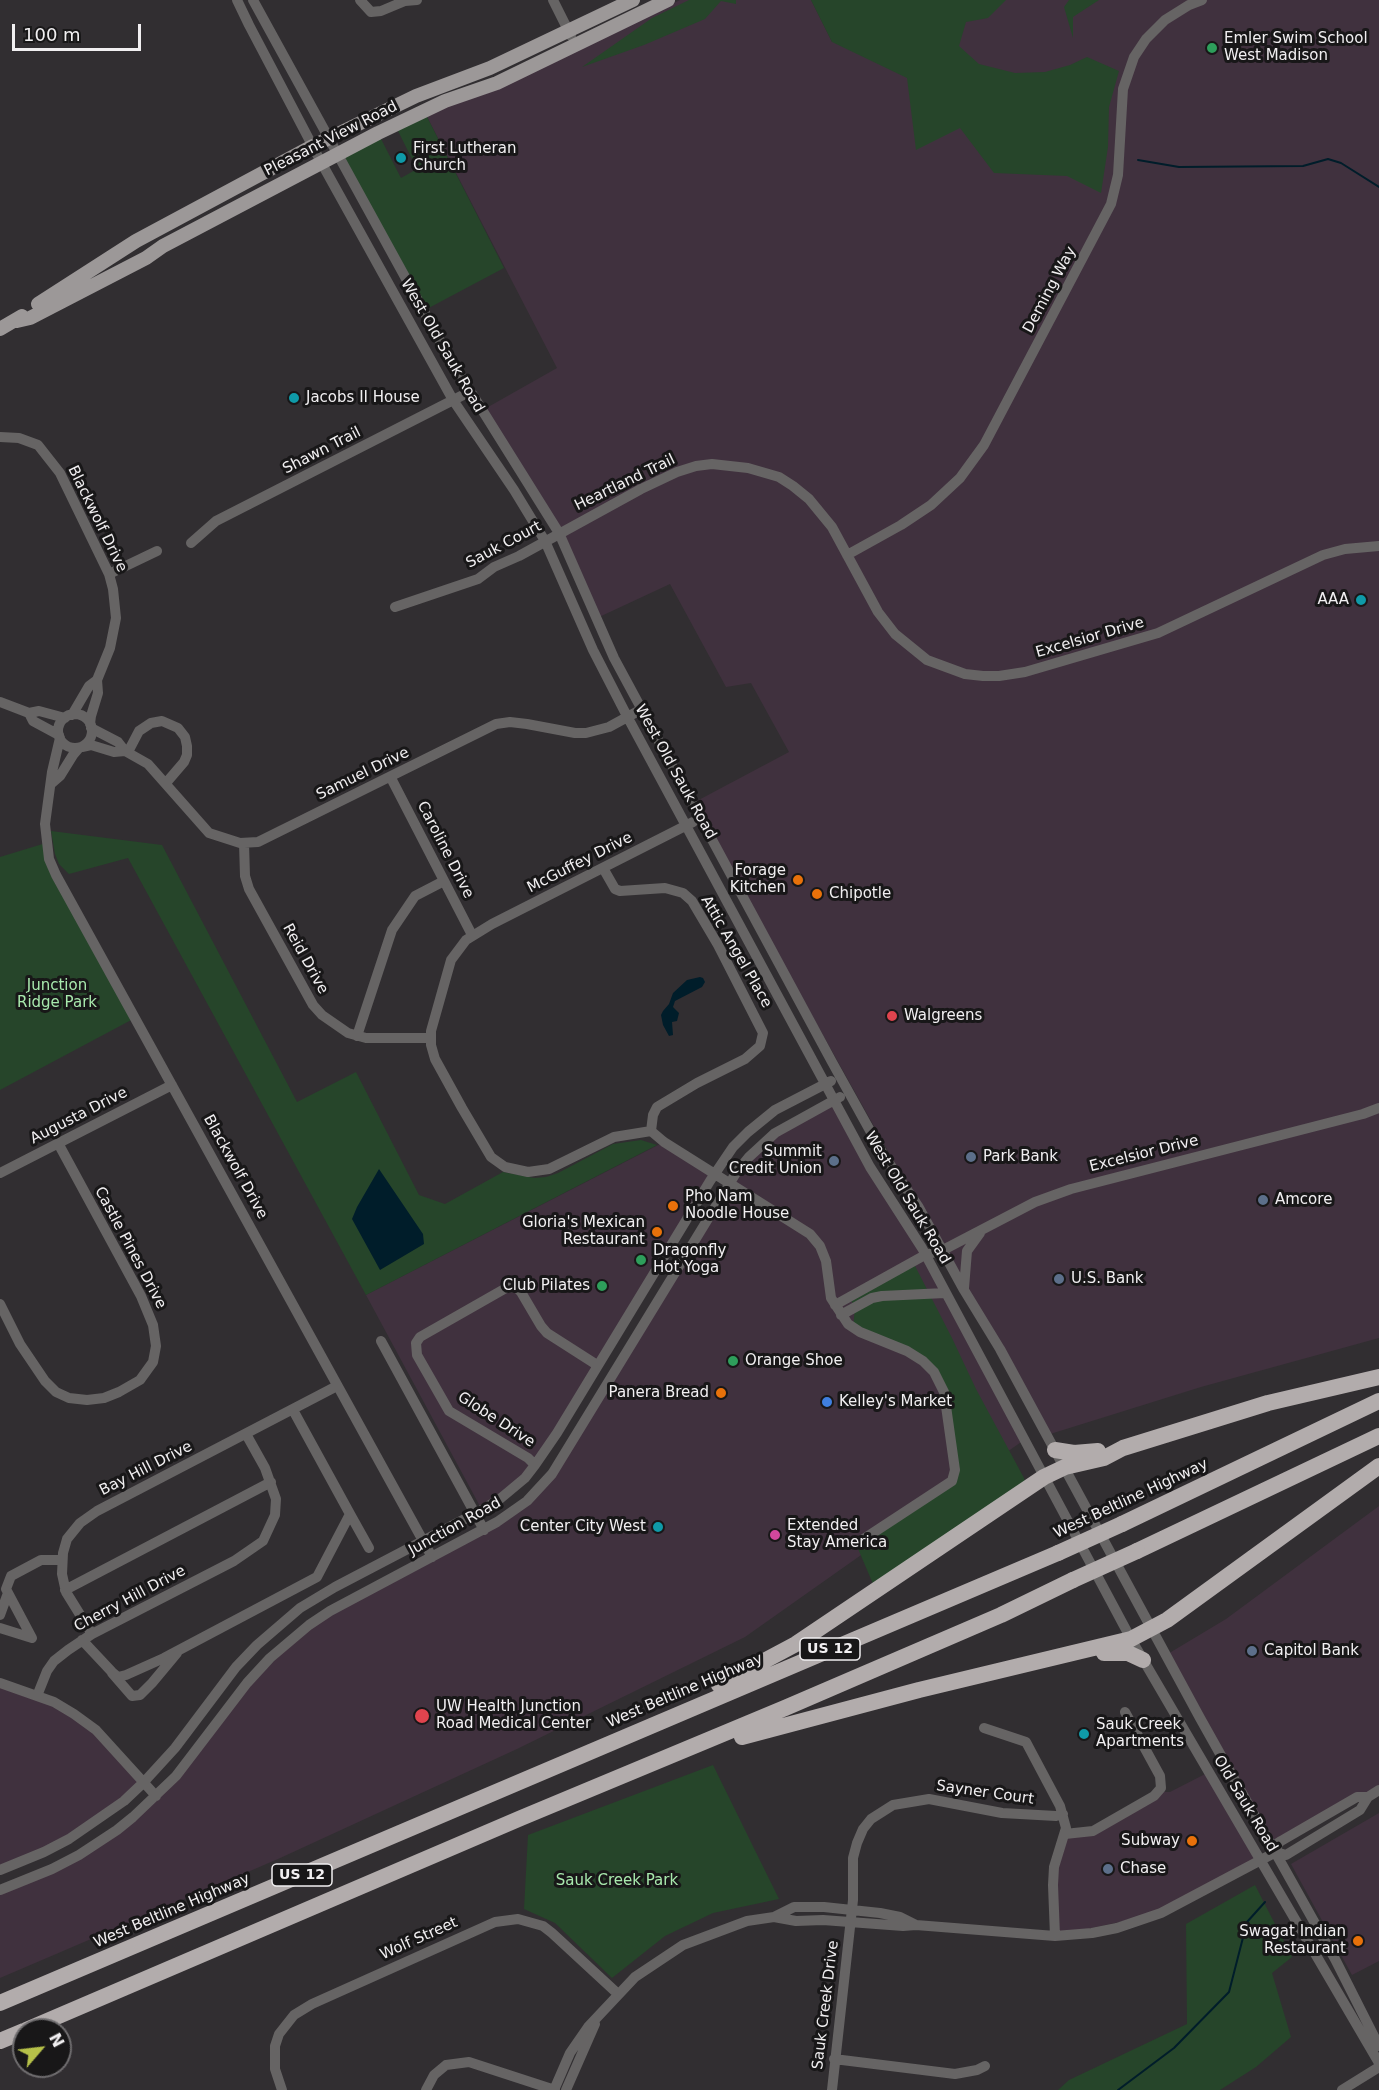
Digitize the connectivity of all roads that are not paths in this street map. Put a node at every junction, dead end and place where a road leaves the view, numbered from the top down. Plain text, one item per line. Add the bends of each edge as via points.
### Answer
1 (237, 0) edge
2 (253, 0) edge
3 (360, 0) edge
4 (417, 0) edge
5 (553, 0) edge
6 (633, 0) edge
7 (668, 0) edge
8 (1202, 0) edge
9 (567, 30) junction
10 (575, 45) junction
11 (328, 139) junction
12 (314, 146) junction
13 (336, 154) junction
14 (321, 162) junction
15 (17, 321) junction
16 (0, 329) edge
17 (469, 392) junction
18 (453, 400) junction
19 (0, 436) edge
20 (559, 533) junction
21 (545, 541) junction
22 (191, 543) dead end
23 (1379, 546) edge
24 (157, 551) dead end
25 (848, 555) junction
26 (108, 574) junction
27 (395, 607) dead end
28 (97, 680) junction
29 (0, 702) edge
30 (642, 709) junction
31 (29, 713) junction
32 (68, 716) junction
33 (628, 718) junction
34 (91, 726) junction
35 (59, 737) junction
36 (80, 747) junction
37 (127, 752) junction
38 (391, 778) junction
39 (52, 783) junction
40 (166, 783) junction
41 (701, 818) junction
42 (687, 825) junction
43 (244, 843) junction
44 (603, 868) junction
45 (444, 881) junction
46 (472, 936) junction
47 (357, 1036) junction
48 (430, 1038) junction
49 (840, 1077) junction
50 (825, 1084) junction
51 (172, 1085) junction
52 (848, 1092) junction
53 (834, 1100) junction
54 (1379, 1108) edge
55 (651, 1131) junction
56 (58, 1143) junction
57 (0, 1173) edge
58 (715, 1173) junction
59 (730, 1183) junction
60 (982, 1230) junction
61 (943, 1250) junction
62 (926, 1255) junction
63 (964, 1290) junction
64 (945, 1293) junction
65 (0, 1304) edge
66 (838, 1310) junction
67 (381, 1341) dead end
68 (597, 1365) junction
69 (1379, 1377) edge
70 (338, 1386) junction
71 (1379, 1401) edge
72 (293, 1410) junction
73 (246, 1434) junction
74 (1379, 1436) edge
75 (1123, 1448) junction
76 (1055, 1450) junction
77 (536, 1465) junction
78 (1379, 1466) edge
79 (1065, 1467) junction
80 (1044, 1477) junction
81 (271, 1482) junction
82 (350, 1514) junction
83 (475, 1514) junction
84 (484, 1530) junction
85 (423, 1541) junction
86 (841, 1542) dead end
87 (1107, 1545) joint
88 (369, 1548) dead end
89 (432, 1557) junction
90 (1087, 1558) joint
91 (62, 1560) junction
92 (65, 1590) junction
93 (8, 1593) junction
94 (0, 1615) edge
95 (0, 1628) edge
96 (1153, 1629) junction
97 (87, 1637) junction
98 (1131, 1639) junction
99 (182, 1648) junction
100 (1079, 1653) junction
101 (1143, 1660) junction
102 (112, 1672) junction
103 (0, 1683) edge
104 (37, 1696) junction
105 (1125, 1712) dead end
106 (984, 1728) dead end
107 (603, 1746) junction
108 (622, 1776) junction
109 (143, 1783) junction
110 (1379, 1790) edge
111 (156, 1796) junction
112 (1063, 1814) junction
113 (1065, 1834) junction
114 (1276, 1852) junction
115 (1261, 1860) junction
116 (0, 1870) edge
117 (0, 1890) edge
118 (852, 1910) junction
119 (774, 1917) junction
120 (850, 1923) junction
121 (916, 1925) junction
122 (1055, 1936) junction
123 (618, 1994) junction
124 (0, 2003) edge
125 (599, 2015) junction
126 (53, 2018) edge
127 (1379, 2046) edge
128 (834, 2059) junction
129 (1379, 2065) edge
130 (985, 2066) dead end
131 (282, 2090) edge
132 (426, 2090) edge
133 (554, 2090) edge
134 (566, 2090) edge
135 (832, 2090) edge
136 (1342, 2090) edge

1 - 12 street, West Old Sauk Road
2 - 11 street, West Old Sauk Road
3 - 4 street via 371,12
5 - 9 street
6 - 9 main road, Pleasant View Road
7 - 10 main road, Pleasant View Road
8 - 25 street, Deming Way via 1165,20 1134,57 1123,89 1118,175 1111,204 984,445 960,478 931,505
9 - 10 street
9 - 11 main road, Pleasant View Road
10 - 13 main road, Pleasant View Road
11 - 12 main road, Pleasant View Road
11 - 13 street, West Old Sauk Road
12 - 14 street, West Old Sauk Road
12 - 15 main road, Pleasant View Road via 136,241
13 - 14 main road, Pleasant View Road
13 - 17 street, West Old Sauk Road
14 - 15 main road, Pleasant View Road via 146,258 30,318
14 - 18 street, West Old Sauk Road
15 - 16 main road, Pleasant View Road
17 - 18 street, Shawn Trail
17 - 20 street, West Old Sauk Road
18 - 21 street, West Old Sauk Road
18 - 22 street, Shawn Trail via 216,521
19 - 26 street, Blackwolf Drive via 38,446 60,473
20 - 21 street, Sauk Court
20 - 25 street, Heartland Trail via 677,472 696,466 733,465 779,477 801,492 821,512
20 - 30 street, West Old Sauk Road
21 - 27 street, Sauk Court via 478,579
21 - 33 street, West Old Sauk Road
23 - 25 street, Excelsior Drive via 1323,555 1158,633 999,676 949,669 927,660 905,644 882,618
24 - 26 street
26 - 28 street, Blackwolf Drive via 116,618 110,648
28 - 32 street, Blackwolf Drive
28 - 34 street, Blackwolf Drive
29 - 31 street
30 - 33 street, Samuel Drive
30 - 41 street, West Old Sauk Road
31 - 32 street
31 - 35 street via 33,721
32 - 34 street via 82,716
32 - 35 street via 59,726
33 - 38 street, Samuel Drive via 586,734 510,722 496,724
33 - 42 street, West Old Sauk Road
34 - 36 street via 90,739
34 - 37 street, Samuel Drive
35 - 36 street via 68,746
35 - 39 street, Blackwolf Drive
36 - 37 street, Samuel Drive
36 - 39 street, Blackwolf Drive
37 - 40 street, Samuel Drive via 148,764
37 - 40 street via 139,731 151,723 162,721 178,729 185,737 187,755
38 - 43 street, Samuel Drive via 258,843
38 - 45 street, Caroline Drive
39 - 51 street, Blackwolf Drive via 45,824 49,859
40 - 43 street, Samuel Drive via 209,833
41 - 42 street, McGuffey Drive
41 - 49 street, West Old Sauk Road
42 - 44 street, McGuffey Drive
42 - 50 street, West Old Sauk Road
43 - 47 street, Reid Drive via 244,876 249,889 313,1005 333,1025
44 - 46 street, McGuffey Drive
44 - 55 street, Attic Angel Place via 620,891 665,888 692,901 763,1032 760,1046 745,1059 657,1107
45 - 46 street, Caroline Drive
45 - 47 street via 416,896 392,930
46 - 48 street via 451,960
47 - 48 street, Reid Drive
48 - 55 street via 435,1059 476,1134 491,1157 505,1167 528,1172 549,1169 614,1137
49 - 50 street, Junction Road
49 - 52 street, West Old Sauk Road
50 - 53 street, West Old Sauk Road
50 - 58 street, Junction Road via 762,1120 733,1147
51 - 56 street, Augusta Drive
51 - 70 street, Blackwolf Drive
52 - 53 street, Junction Road
52 - 61 street, West Old Sauk Road
53 - 59 street, Junction Road via 787,1124 764,1142
53 - 62 street, West Old Sauk Road via 870,1167
54 - 60 street, Excelsior Drive via 1080,1186 1035,1202
55 - 58 street
56 - 57 street, Augusta Drive
56 - 65 street, Castle Pines Drive via 141,1296 153,1325 153,1362 140,1380 119,1392 104,1398 69,1398 45,1381
58 - 59 street
58 - 68 street, Junction Road
59 - 66 street via 810,1234 826,1261 831,1298
59 - 84 street, Junction Road via 552,1474 527,1501
60 - 61 street, Excelsior Drive
60 - 63 street via 967,1251
61 - 62 street, Excelsior Drive
61 - 63 street, West Old Sauk Road
62 - 64 street, West Old Sauk Road
62 - 66 street, Excelsior Drive
63 - 76 street, West Old Sauk Road
64 - 66 street via 882,1296
64 - 80 street, West Old Sauk Road
66 - 86 street via 853,1328 907,1352 934,1372 944,1392 955,1470 952,1481 856,1544
67 - 83 street
68 - 77 street, Junction Road
68 - 77 street, Globe Drive via 548,1333 516,1287 506,1288 420,1337 416,1343 415,1349 449,1411
69 - 75 highway via 1268,1403
70 - 72 street, Bay Hill Drive
70 - 85 street, Blackwolf Drive
71 - 107 highway, West Beltline Highway / US 12, bridge via 1058,1553
72 - 73 street, Bay Hill Drive
72 - 82 street
73 - 81 street
73 - 91 street, Bay Hill Drive via 97,1511 67,1539
74 - 108 highway, US 12, bridge via 982,1623
75 - 76 highway via 1074,1453
75 - 79 highway via 1104,1458
76 - 79 street, West Old Sauk Road
77 - 83 street, Junction Road via 501,1498
78 - 96 highway
79 - 80 highway
79 - 87 street, West Old Sauk Road
80 - 90 street, West Old Sauk Road
80 - 107 highway via 796,1644
81 - 92 street
81 - 97 street, Cherry Hill Drive via 275,1515 263,1541 255,1548
82 - 88 street
82 - 99 street via 312,1581
83 - 84 street
83 - 85 street, Junction Road
84 - 89 street, Junction Road
85 - 89 street, Blackwolf Drive
85 - 109 street, Junction Road via 325,1593 276,1627 236,1667 175,1748
87 - 96 street, Old Sauk Road
89 - 111 street, Junction Road via 330,1611 291,1640 247,1683 193,1756
90 - 98 street, Old Sauk Road
91 - 92 street, Bay Hill Drive
91 - 93 street via 41,1560 11,1576
92 - 97 street, Bay Hill Drive
93 - 94 street
93 - 95 street via 32,1638
96 - 98 highway
96 - 114 street, Old Sauk Road
97 - 102 street, Bay Hill Drive
97 - 104 street, Cherry Hill Drive via 54,1661
98 - 100 highway
98 - 101 street, Old Sauk Road
99 - 102 street via 126,1675 118,1677
99 - 102 street, Bay Hill Drive via 140,1695 132,1696
100 - 101 highway via 1128,1653
100 - 108 highway via 747,1735
101 - 115 street, Old Sauk Road
103 - 104 street
104 - 109 street via 75,1714 96,1730
105 - 113 street via 1160,1776 1161,1788 1154,1796 1093,1831
106 - 112 street via 1026,1742
107 - 124 highway, West Beltline Highway / US 12
108 - 126 highway, US 12
109 - 111 street
109 - 116 street, Junction Road via 69,1839
110 - 114 street via 1368,1797 1357,1797 1281,1841
111 - 117 street, Junction Road via 117,1830 79,1855
112 - 113 street
112 - 118 street, Sayner Court via 1002,1814 929,1799 893,1805 871,1819 857,1842
113 - 122 street via 1054,1867
114 - 115 street
114 - 127 street, Old Sauk Road
115 - 122 street via 1140,1922 1092,1933
115 - 129 street, Old Sauk Road
118 - 119 street via 794,1907
118 - 120 street, Sayner Court
118 - 121 street via 900,1917
119 - 120 street
119 - 123 street via 747,1921 683,1945 635,1977
120 - 121 street
120 - 128 street, Sauk Creek Drive
121 - 122 street
123 - 125 street
123 - 131 street, Wolf Street via 543,1926 518,1919 495,1922 294,2015 275,2046 275,2068
125 - 133 street via 570,2053
125 - 134 street
128 - 130 street via 955,2074
128 - 135 street, Sauk Creek Drive
129 - 136 street
132 - 133 street via 434,2075 446,2065 469,2062

